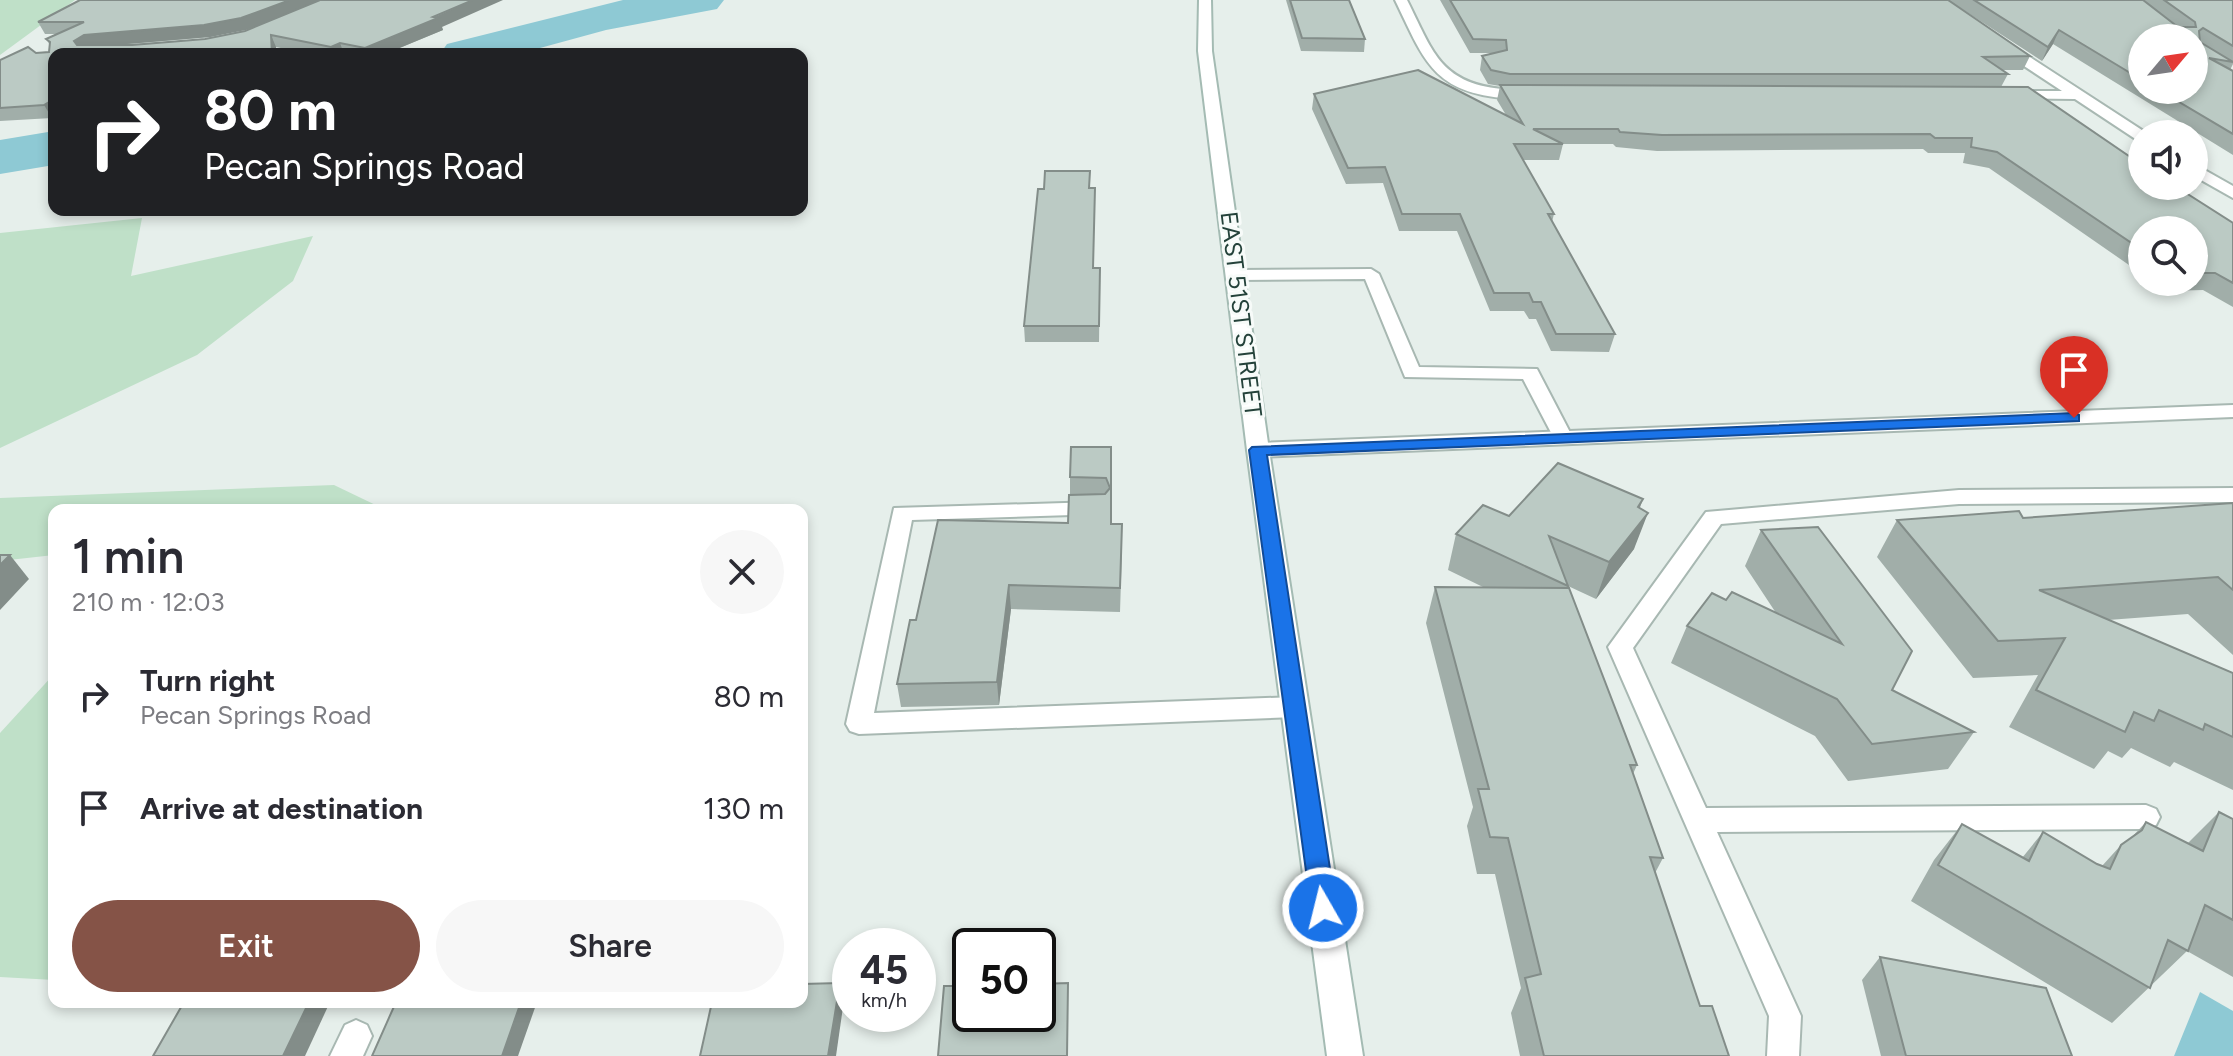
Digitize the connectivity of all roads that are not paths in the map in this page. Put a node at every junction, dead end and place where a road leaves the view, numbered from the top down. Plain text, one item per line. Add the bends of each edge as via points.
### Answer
1 (1205, 0) edge
2 (1401, 0) edge
3 (1986, 35) edge
4 (1539, 95) edge
5 (1995, 95) edge
6 (2074, 95) junction
7 (2128, 128) edge
8 (2208, 178) edge
9 (2233, 193) edge
10 (1237, 275) junction
11 (2233, 411) edge
12 (1564, 440) junction
13 (1258, 450) junction
14 (2233, 495) edge
15 (1097, 509) edge
16 (1295, 707) junction
17 (2146, 817) dead end
18 (1697, 820) junction
19 (1345, 1056) edge
20 (1783, 1056) edge

1 - 10 street, EAST 51ST STREET via 1205,51
2 - 4 street via 1436,68 1461,85 1507,95
3 - 6 street
5 - 6 street
6 - 7 street
8 - 9 street
10 - 12 lane via 1371,274 1412,373 1530,373
10 - 13 street, EAST 51ST STREET
11 - 12 street
12 - 13 street
13 - 16 street, EAST 51ST STREET
14 - 18 lane via 1959,497 1714,517 1620,647
15 - 16 lane via 902,513 859,724
16 - 19 street, EAST 51ST STREET
17 - 18 lane
18 - 20 lane via 1785,1016

